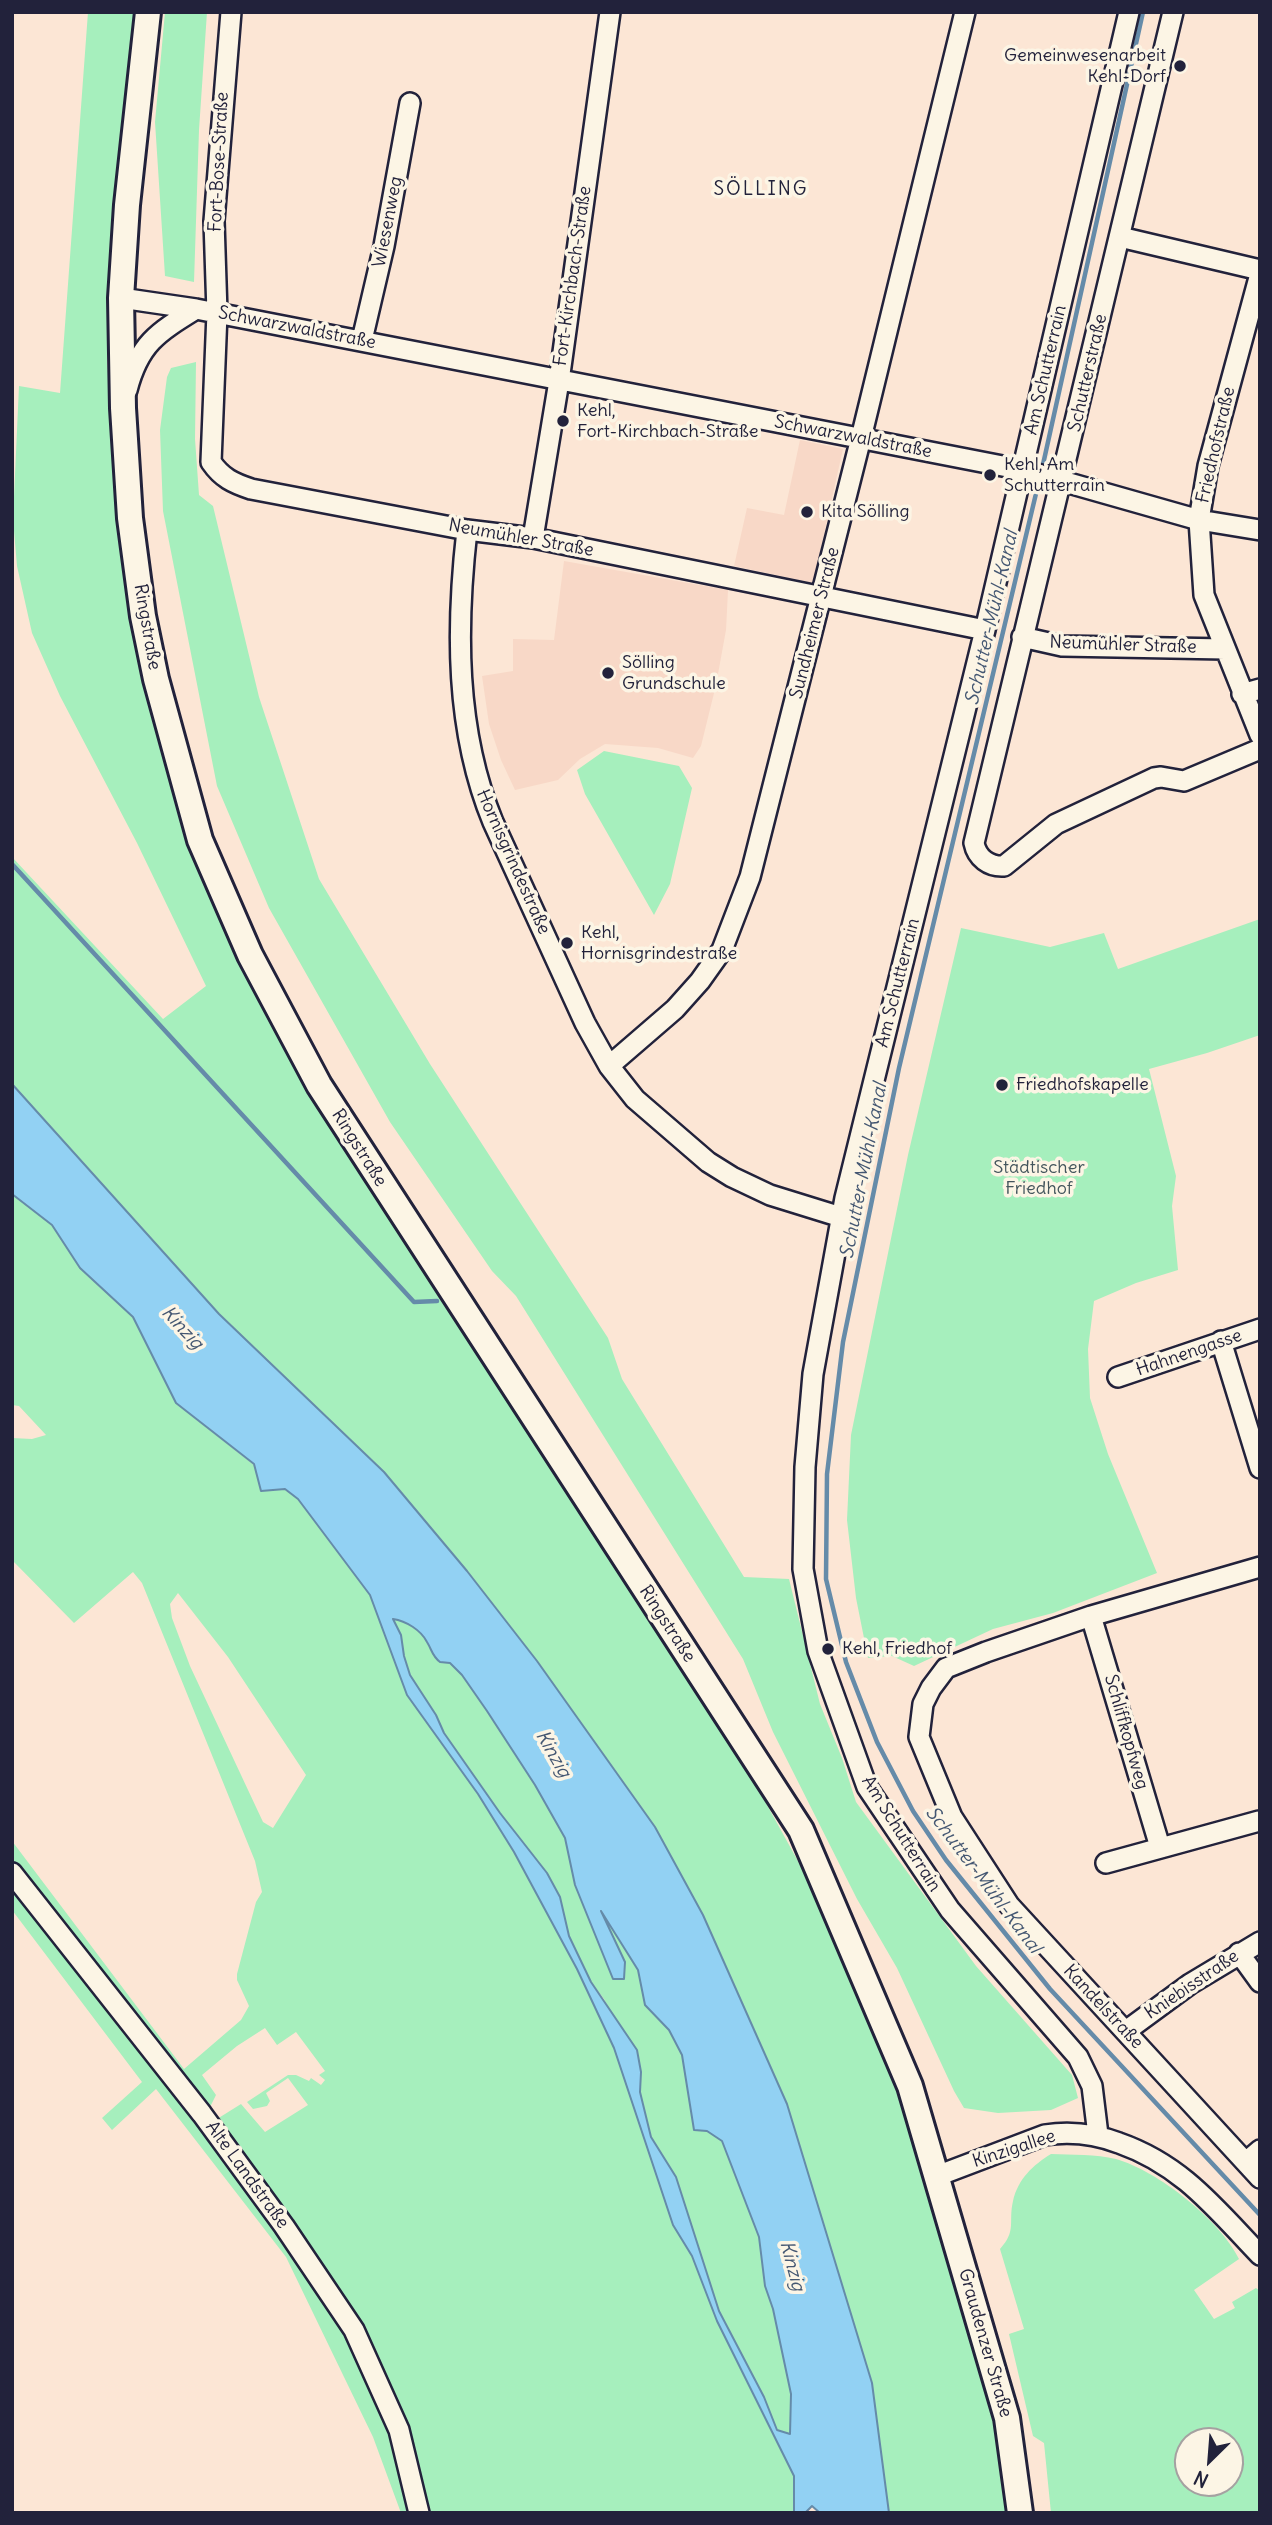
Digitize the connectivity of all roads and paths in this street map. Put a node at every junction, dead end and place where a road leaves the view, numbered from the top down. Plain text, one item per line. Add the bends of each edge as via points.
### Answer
1 (148, 12) edge
2 (231, 12) edge
3 (610, 12) edge
4 (965, 12) edge
5 (1129, 12) edge
6 (1173, 12) edge
7 (410, 103) dead end
8 (1120, 237) junction
9 (1260, 272) edge
10 (121, 298) junction
11 (196, 309) junction
12 (217, 313) junction
13 (362, 341) junction
14 (559, 381) junction
15 (123, 408) junction
16 (862, 438) junction
17 (1027, 471) junction
18 (1056, 478) junction
19 (1199, 520) junction
20 (467, 530) junction
21 (1260, 530) edge
22 (533, 538) junction
23 (821, 597) junction
24 (985, 631) junction
25 (1022, 637) junction
26 (1225, 649) junction
27 (1251, 692) edge
28 (1260, 735) edge
29 (1260, 749) edge
30 (609, 1066) junction
31 (841, 1217) junction
32 (1260, 1329) edge
33 (1221, 1341) junction
34 (1118, 1377) dead end
35 (1260, 1468) edge
36 (1260, 1567) edge
37 (1091, 1616) junction
38 (1259, 1821) edge
39 (1160, 1847) junction
40 (1106, 1863) dead end
41 (12, 1873) edge
42 (1260, 1942) edge
43 (1239, 1953) junction
44 (1260, 1982) edge
45 (1126, 2031) junction
46 (1098, 2136) junction
47 (1253, 2156) edge
48 (937, 2176) junction
49 (1260, 2178) edge
50 (1260, 2255) edge
51 (419, 2513) edge
52 (1020, 2513) edge

1 - 10 main road, Ringstraße
2 - 12 street, Fort-Bose-Straße via 214,221
3 - 14 street, Fort-Kirchbach-Straße
4 - 16 street, Sundheimer Straße
5 - 17 street, Am Schutterrain
6 - 8 street, Schutterstraße
7 - 13 street, Wiesenweg
8 - 9 street
8 - 18 street, Schutterstraße
9 - 19 street, Friedhofstraße via 1208,466
10 - 11 street, Schwarzwaldstraße
10 - 15 main road, Ringstraße
11 - 12 street, Schwarzwaldstraße
11 - 15 street, Schwarzwaldstraße via 150,340 133,368
12 - 13 street, Schwarzwaldstraße
12 - 20 street, Neumühler Straße via 211,462 219,475 251,489
13 - 14 street, Schwarzwaldstraße
14 - 16 street, Schwarzwaldstraße
14 - 22 street, Fort-Kirchbach-Straße
15 - 48 main road, Ringstraße via 130,518 156,679 200,840 250,955 354,1141 801,1830 910,2086
16 - 17 street, Schwarzwaldstraße
16 - 23 street, Sundheimer Straße
17 - 18 street, Schwarzwaldstraße
17 - 24 street, Am Schutterrain
18 - 19 street, Schwarzwaldstraße
18 - 25 street, Schutterstraße
19 - 21 street, Schwarzwaldstraße
19 - 26 street, Friedhofstraße via 1204,595
20 - 22 street, Neumühler Straße
20 - 30 street, Hornisgrindestraße via 461,585 462,682 471,756 493,822 584,1023
22 - 23 street, Neumühler Straße
23 - 24 street, Neumühler Straße
23 - 30 street, Sundheimer Straße via 762,836 722,950 675,1009
24 - 31 street, Am Schutterrain
25 - 26 street, Neumühler Straße via 1062,646
25 - 29 street, Schutterstraße via 974,843 987,863 1004,866 1056,824 1154,778 1184,781
26 - 27 street, Friedhofstraße
27 - 28 street, Friedhofstraße
30 - 31 street, Hornisgrindestraße via 635,1099 708,1162 770,1195
31 - 46 street, Am Schutterrain via 813,1374 805,1467 803,1569 818,1651 867,1787 950,1910 1078,2057 1092,2087
32 - 33 street, Hahnengasse
33 - 34 street, Hahnengasse
33 - 35 street
36 - 37 street, Kandelstraße
37 - 39 street, Schliffkopfweg
37 - 45 street, Kandelstraße via 946,1668 923,1704 919,1737 952,1817 1009,1905
38 - 39 street
39 - 40 street
41 - 51 street, Alte Landstraße via 202,2114 354,2330 399,2430
42 - 43 street, Kniebisstraße
43 - 44 street
43 - 45 street, Kniebisstraße
45 - 47 street, Kandelstraße
46 - 48 street, Kinzigallee via 1045,2135
46 - 50 street, Kinzigallee via 1147,2153 1178,2172
47 - 49 street, Kandelstraße
48 - 52 main road, Graudenzer Straße via 1007,2418

